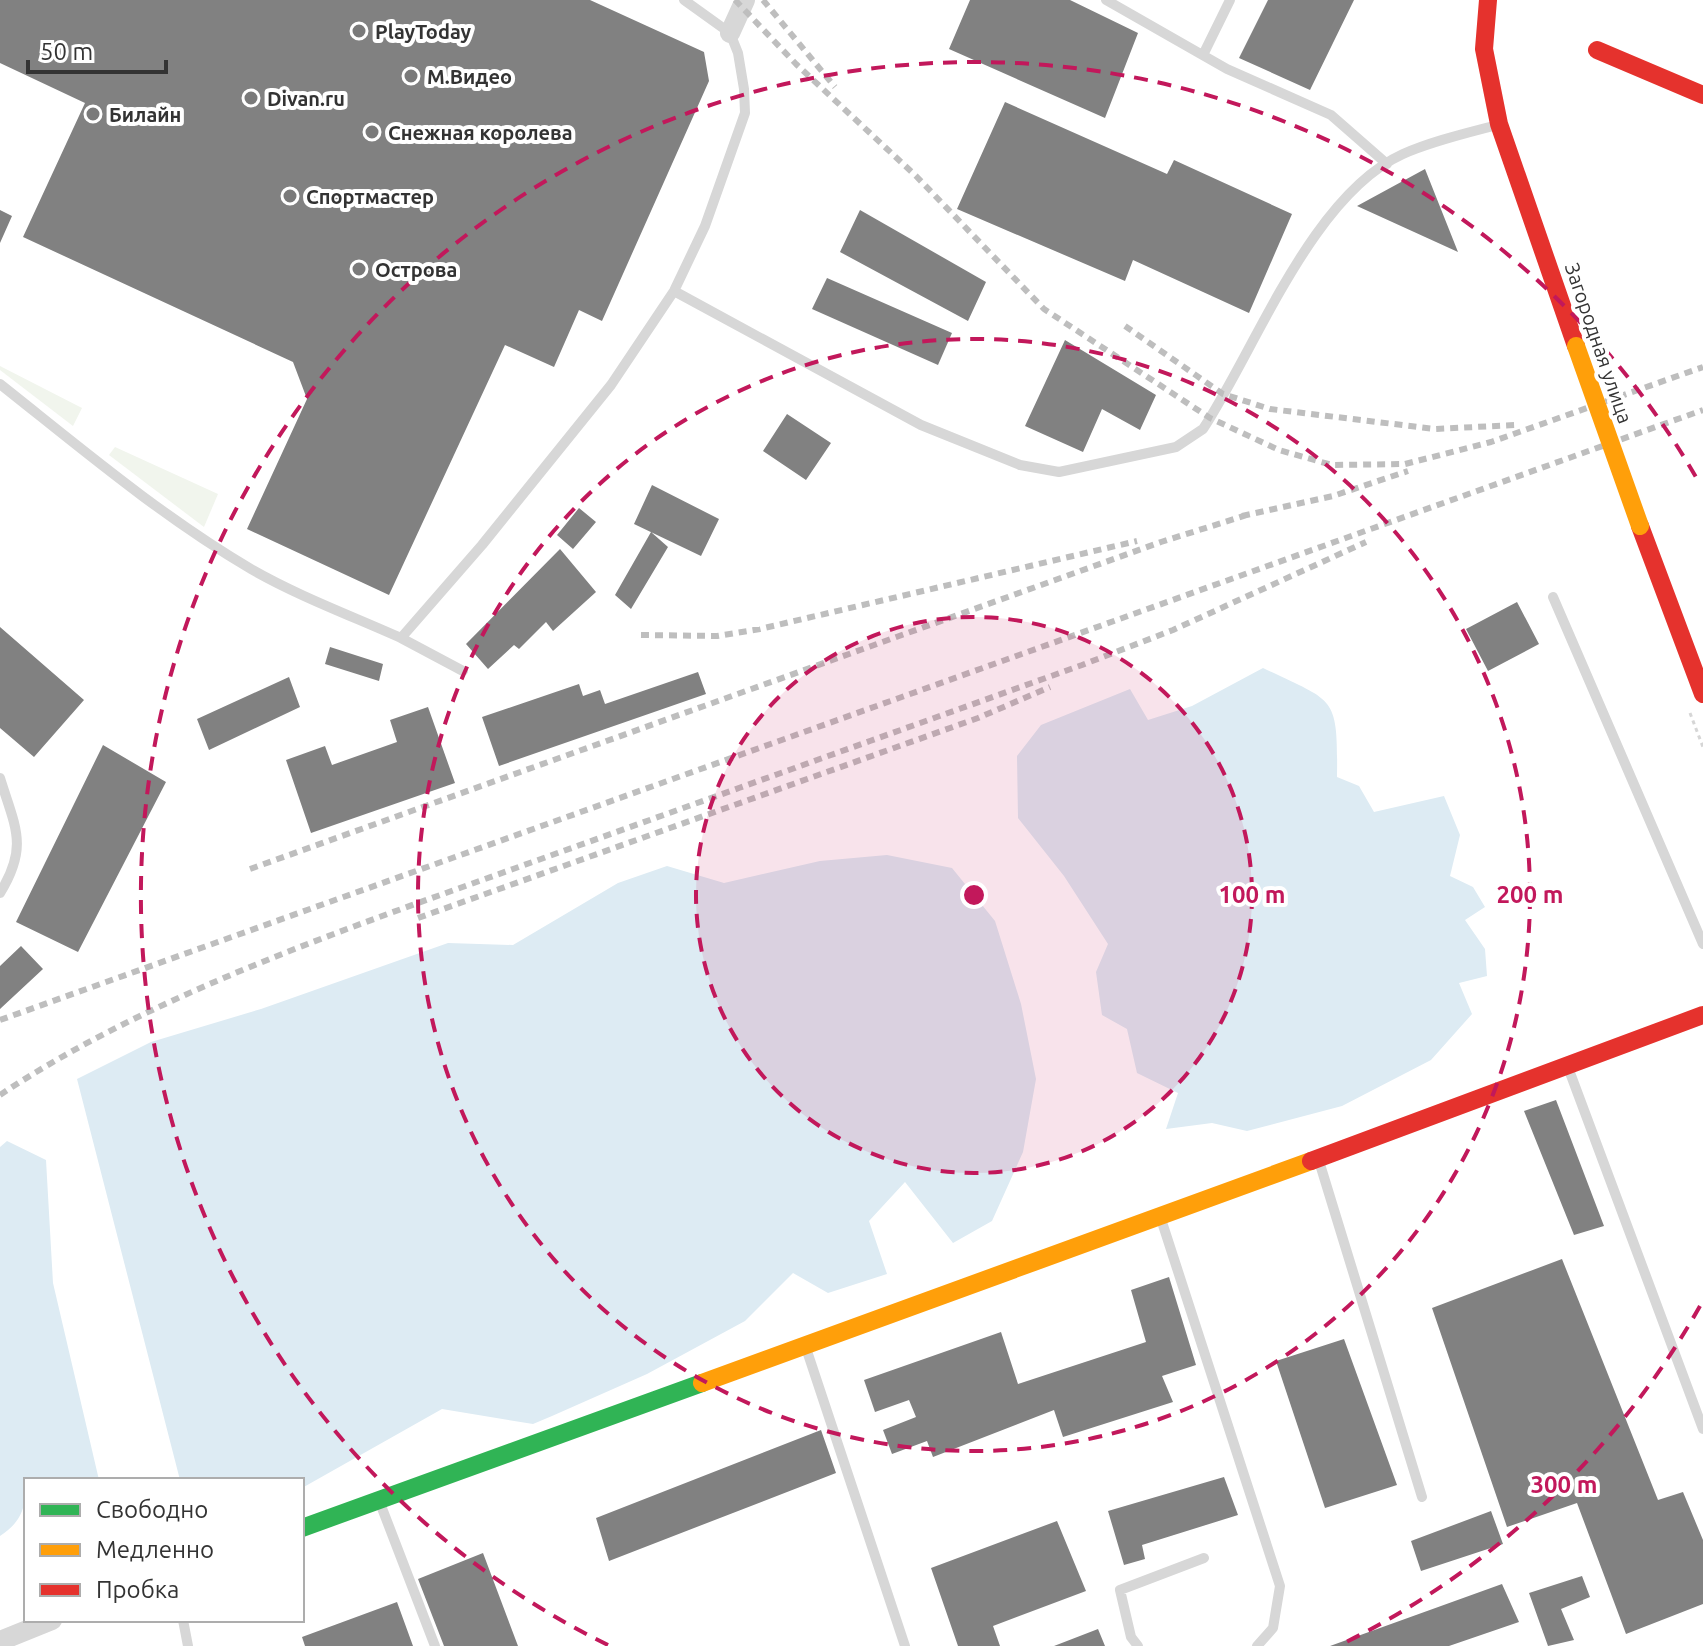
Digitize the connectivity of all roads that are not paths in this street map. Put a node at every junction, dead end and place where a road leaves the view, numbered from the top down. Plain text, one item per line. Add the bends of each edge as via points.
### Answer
1 (684, 0) edge
2 (745, 0) edge
3 (1106, 0) edge
4 (1230, 0) edge
5 (1488, 0) edge
6 (730, 33) junction
7 (1597, 50) dead end
8 (1203, 55) junction
9 (1703, 95) edge
10 (1499, 124) junction
11 (1387, 164) junction
12 (674, 291) junction
13 (0, 384) edge
14 (1553, 597) dead end
15 (401, 638) junction
16 (463, 671) dead end
17 (1703, 694) edge
18 (0, 778) edge
19 (0, 893) edge
20 (1703, 944) edge
21 (1703, 1015) edge
22 (1568, 1068) junction
23 (1318, 1159) junction
24 (1161, 1217) junction
25 (806, 1346) junction
26 (1703, 1429) edge
27 (1422, 1497) dead end
28 (379, 1501) junction
29 (304, 1527) edge
30 (1204, 1558) dead end
31 (47, 1622) edge
32 (183, 1622) edge
33 (0, 1641) edge
34 (188, 1646) edge
35 (435, 1646) edge
36 (905, 1646) edge
37 (1138, 1646) edge
38 (1257, 1646) edge

1 - 6 lane
2 - 6 street
3 - 8 lane
4 - 8 lane
5 - 10 street, Загородная улица via 1484,49
6 - 12 lane via 738,53 745,113 716,200
7 - 9 street
8 - 11 lane via 1331,115
10 - 11 lane via 1402,154
10 - 17 street, Загородная улица, bridge
11 - 12 lane via 1369,175 1308,243 1203,429 1176,447 1059,472 1020,465 921,425
12 - 15 lane via 611,385 545,469
13 - 15 lane via 108,472 209,543 254,571
14 - 20 lane
15 - 16 lane
18 - 19 lane via 19,840 13,873
21 - 22 street
22 - 23 street
22 - 26 lane
23 - 24 street
23 - 27 lane
24 - 25 street
24 - 38 lane via 1280,1586 1273,1628
25 - 28 street
25 - 36 lane
28 - 29 street
28 - 35 lane
30 - 37 lane via 1120,1590
31 - 33 street
32 - 34 lane

